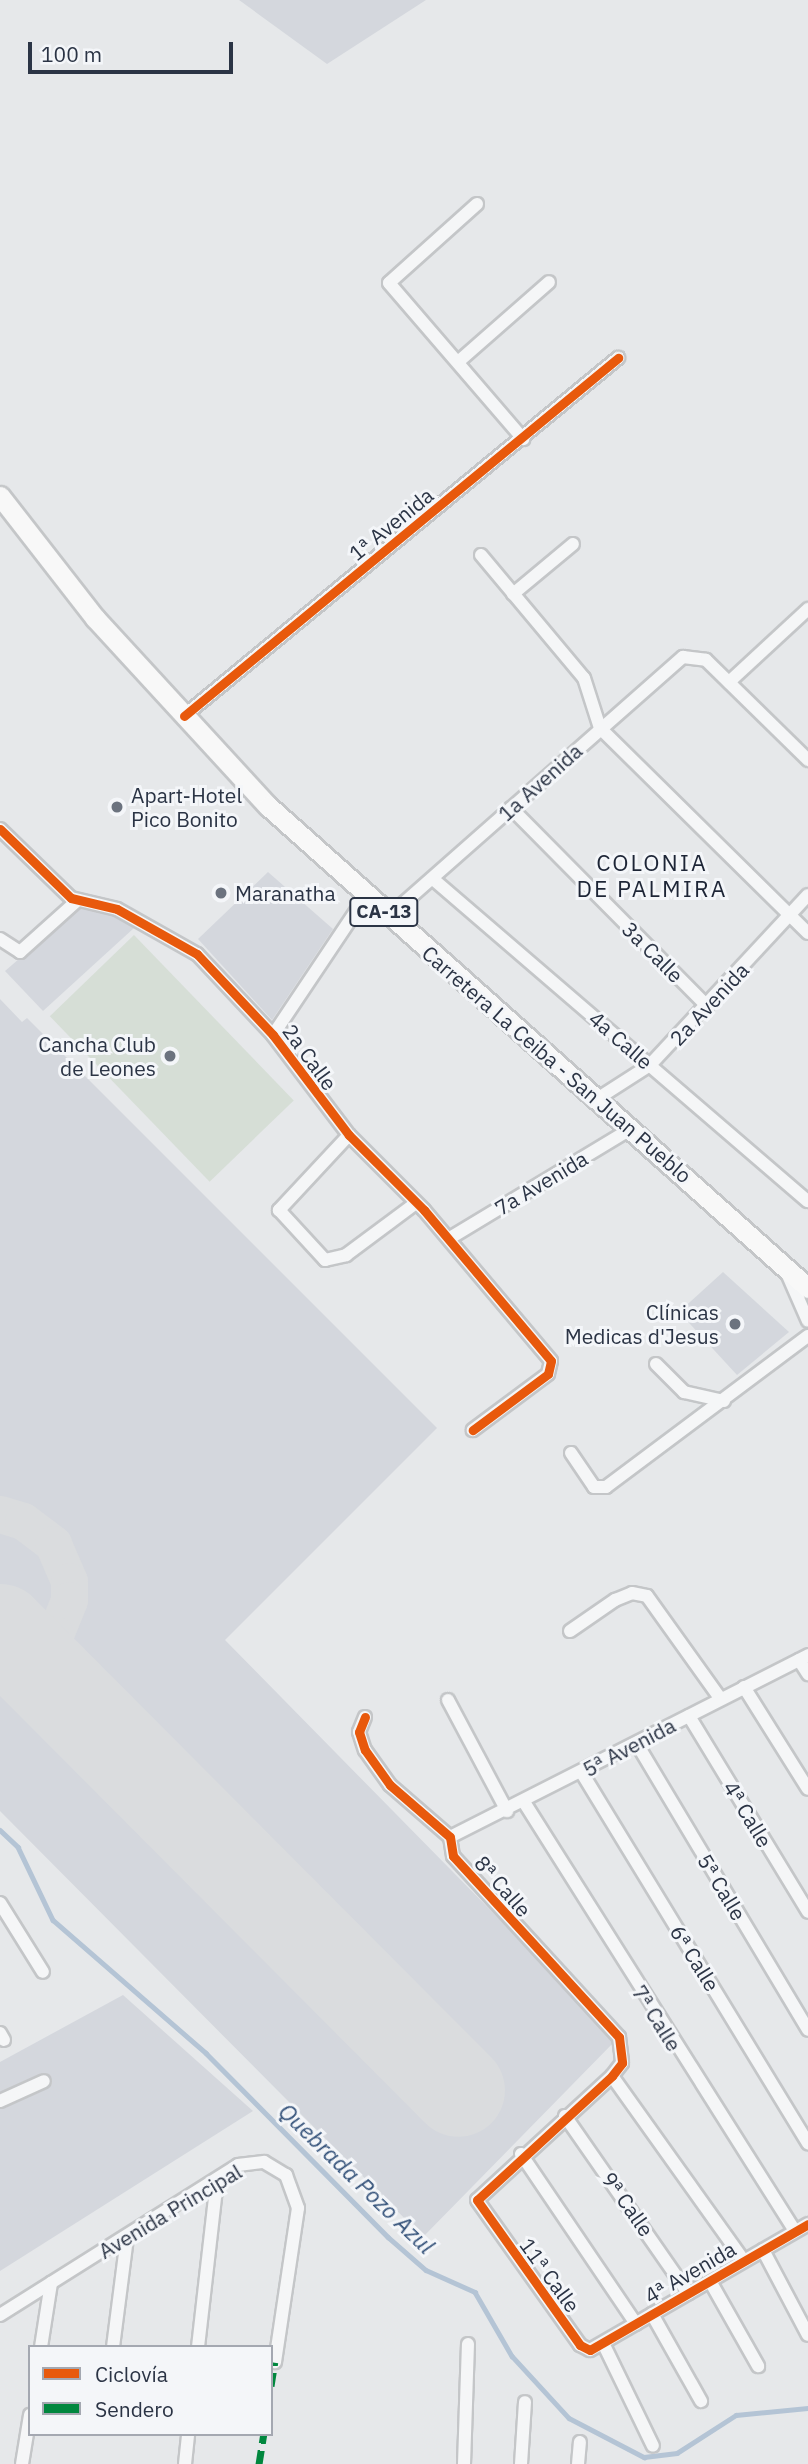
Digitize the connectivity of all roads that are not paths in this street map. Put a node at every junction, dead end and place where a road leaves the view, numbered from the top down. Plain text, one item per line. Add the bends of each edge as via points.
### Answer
1 (477, 204) dead end
2 (549, 282) dead end
3 (618, 358) dead end
4 (458, 362) junction
5 (523, 439) junction
6 (0, 496) edge
7 (573, 544) dead end
8 (481, 555) dead end
9 (513, 594) junction
10 (808, 609) edge
11 (729, 682) junction
12 (184, 716) junction
13 (600, 728) junction
14 (808, 760) edge
15 (511, 808) junction
16 (0, 829) edge
17 (433, 879) junction
18 (808, 895) edge
19 (366, 896) junction
20 (78, 900) junction
21 (389, 916) junction
22 (791, 916) junction
23 (808, 933) edge
24 (0, 939) edge
25 (707, 1006) junction
26 (273, 1035) junction
27 (650, 1065) junction
28 (597, 1098) junction
29 (632, 1128) junction
30 (349, 1135) junction
31 (808, 1201) edge
32 (416, 1203) junction
33 (450, 1238) junction
34 (784, 1266) junction
35 (808, 1279) edge
36 (808, 1288) edge
37 (808, 1321) edge
38 (808, 1336) edge
39 (656, 1364) dead end
40 (724, 1401) junction
41 (473, 1430) dead end
42 (571, 1453) dead end
43 (570, 1630) dead end
44 (804, 1658) edge
45 (808, 1674) edge
46 (744, 1687) junction
47 (720, 1698) junction
48 (448, 1700) dead end
49 (689, 1716) junction
50 (365, 1717) dead end
51 (637, 1744) junction
52 (582, 1773) junction
53 (808, 1789) edge
54 (524, 1802) junction
55 (507, 1811) junction
56 (450, 1838) junction
57 (0, 1903) edge
58 (808, 1912) edge
59 (43, 1972) dead end
60 (808, 2030) edge
61 (611, 2076) junction
62 (44, 2081) dead end
63 (0, 2101) edge
64 (565, 2116) junction
65 (808, 2143) edge
66 (522, 2154) junction
67 (217, 2179) junction
68 (808, 2224) edge
69 (795, 2231) junction
70 (127, 2237) junction
71 (763, 2250) junction
72 (744, 2261) junction
73 (710, 2281) junction
74 (51, 2283) junction
75 (688, 2293) junction
76 (652, 2314) junction
77 (0, 2315) edge
78 (636, 2324) junction
79 (808, 2335) edge
80 (603, 2343) junction
81 (468, 2344) dead end
82 (41, 2345) edge
83 (113, 2345) edge
84 (198, 2345) edge
85 (590, 2350) joint
86 (275, 2362) dead end
87 (758, 2366) dead end
88 (701, 2401) dead end
89 (525, 2402) dead end
90 (28, 2427) edge
91 (188, 2436) edge
92 (580, 2442) dead end
93 (653, 2446) dead end
94 (22, 2464) edge
95 (185, 2464) edge
96 (464, 2464) edge
97 (521, 2464) edge
98 (578, 2464) edge

1 - 4 street via 389,283
2 - 4 street
3 - 5 street, 1ª Avenida
4 - 5 street
5 - 12 street, 1ª Avenida
6 - 12 main road, Carretera La Ceiba - San Juan Pueblo / CA-13 via 95,618
7 - 9 street
8 - 9 street
9 - 13 street via 584,678
10 - 11 street
11 - 13 street, 1a Avenida via 694,656 683,657
11 - 14 street
12 - 19 main road, Carretera La Ceiba - San Juan Pueblo / CA-13
13 - 15 street, 1a Avenida
13 - 22 street
15 - 17 street, 1a Avenida
15 - 25 street, 3a Calle
16 - 20 street, 2a Calle
17 - 21 street, 1a Avenida
17 - 27 street, 4a Calle
18 - 22 street, 2a Avenida
19 - 21 main road, Carretera La Ceiba - San Juan Pueblo / CA-13
19 - 26 street
20 - 24 street via 20,952 12,951
20 - 26 street, 2a Calle via 117,909 197,954
21 - 28 main road, Carretera La Ceiba - San Juan Pueblo / CA-13
22 - 23 street
22 - 25 street, 2a Avenida
25 - 27 street, 2a Avenida
26 - 30 street, 2a Calle
27 - 28 street, 2a Avenida
27 - 31 street, 4a Calle
28 - 29 main road, Carretera La Ceiba - San Juan Pueblo / CA-13
29 - 33 street, 7a Avenida
29 - 34 main road, Carretera La Ceiba - San Juan Pueblo / CA-13
30 - 32 street, 2a Calle
30 - 32 street via 280,1206 280,1214 332,1260
32 - 33 street, 2a Calle
33 - 41 street, 2a Calle via 551,1360 548,1374
34 - 35 street
34 - 36 main road, Carretera La Ceiba - San Juan Pueblo / CA-13
34 - 37 street
38 - 40 street
39 - 40 street via 684,1392
40 - 42 street via 599,1489
43 - 47 street via 615,1600 632,1593 647,1597
44 - 45 street
44 - 46 street, 5ª Avenida
46 - 47 street, 5ª Avenida
46 - 53 street
47 - 49 street, 5ª Avenida
48 - 55 street
49 - 51 street, 5ª Avenida
49 - 58 street, 4ª Calle
50 - 56 street, 8ª Calle via 359,1732 365,1750 390,1784
51 - 52 street, 5ª Avenida
51 - 60 street, 5ª Calle
52 - 54 street, 5ª Avenida
52 - 65 street, 6ª Calle
54 - 55 street, 5ª Avenida
54 - 69 street, 7ª Calle
55 - 56 street, 5ª Avenida
56 - 61 street, 8ª Calle via 453,1856 619,2037 622,2063
57 - 59 street
61 - 64 street
61 - 72 street
62 - 63 street
64 - 66 street
64 - 75 street, 9ª Calle
66 - 78 street
66 - 85 street, 11ª Calle via 477,2204 580,2345
67 - 70 street, Avenida Principal
67 - 84 street
67 - 86 street, Avenida Principal via 239,2165 264,2162 286,2175 296,2190
68 - 69 street, 4ª Avenida
69 - 71 street, 4ª Avenida
70 - 74 street, Avenida Principal
70 - 83 street
71 - 72 street, 4ª Avenida
71 - 79 street
72 - 73 street, 4ª Avenida
73 - 75 street, 4ª Avenida
73 - 87 street
74 - 77 street, Avenida Principal
74 - 82 street
75 - 76 street, 4ª Avenida
76 - 78 street, 4ª Avenida
76 - 88 street
78 - 80 street, 4ª Avenida
80 - 85 street, 4ª Avenida
80 - 93 street
81 - 96 street
89 - 97 street
90 - 94 street
91 - 95 street
92 - 98 street

